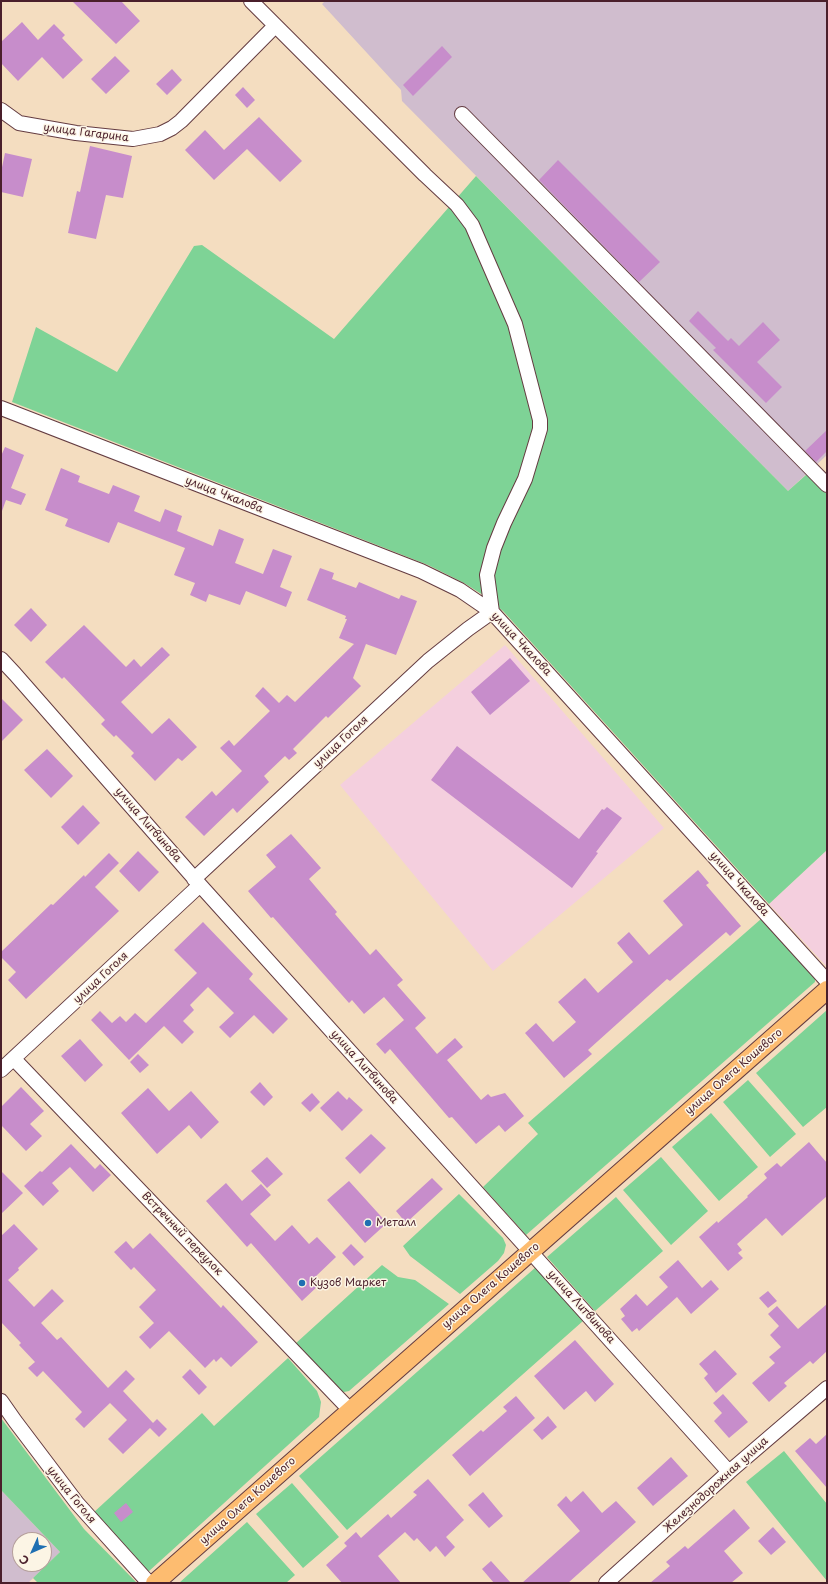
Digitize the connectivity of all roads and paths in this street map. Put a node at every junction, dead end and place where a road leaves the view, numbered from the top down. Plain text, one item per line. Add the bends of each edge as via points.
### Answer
1 (251, 1) edge
2 (276, 26) junction
3 (1, 110) edge
4 (462, 114) dead end
5 (1, 408) edge
6 (827, 485) edge
7 (492, 612) junction
8 (1, 659) edge
9 (197, 882) junction
10 (827, 981) edge
11 (827, 990) edge
12 (14, 1059) junction
13 (1, 1070) edge
14 (530, 1251) junction
15 (827, 1388) edge
16 (1, 1401) edge
17 (350, 1410) junction
18 (729, 1472) junction
19 (148, 1583) edge
20 (155, 1583) edge
21 (606, 1583) edge

1 - 2 street
2 - 3 street, улица Гагарина via 181,121 160,134 132,139 69,132 19,123
2 - 7 street via 466,215 515,324 540,420 540,429 525,479 494,548 488,575
4 - 6 street
5 - 7 street, улица Чкалова via 421,571 460,590
7 - 9 street, улица Гоголя via 428,661
7 - 10 street, улица Чкалова
8 - 9 street, улица Литвинова
9 - 12 street, улица Гоголя
9 - 14 street, улица Литвинова
11 - 14 main road, улица Олега Кошевого
12 - 13 street, улица Гоголя
12 - 17 street, Встречный переулок
14 - 17 main road, улица Олега Кошевого
14 - 18 street, улица Литвинова
15 - 18 street, Железнодорожная улица
16 - 19 street, улица Гоголя via 77,1503
17 - 20 main road, улица Олега Кошевого
18 - 21 street, Железнодорожная улица

